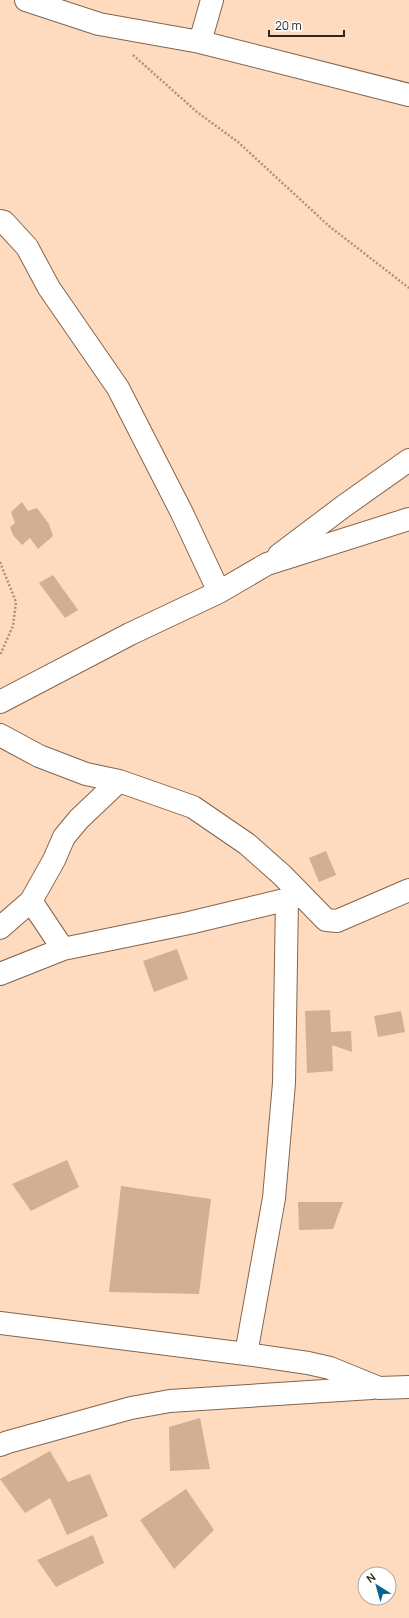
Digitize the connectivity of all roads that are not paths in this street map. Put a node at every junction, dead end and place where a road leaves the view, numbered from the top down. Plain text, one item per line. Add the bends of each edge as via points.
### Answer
1 (26, 0) edge
2 (212, 0) edge
3 (200, 42) junction
4 (409, 96) edge
5 (0, 221) edge
6 (409, 460) edge
7 (409, 519) edge
8 (267, 564) junction
9 (219, 592) junction
10 (0, 702) edge
11 (0, 735) edge
12 (119, 781) junction
13 (409, 890) edge
14 (294, 897) junction
15 (31, 901) junction
16 (0, 928) edge
17 (63, 949) junction
18 (0, 974) edge
19 (0, 1323) edge
20 (246, 1354) junction
21 (409, 1386) edge
22 (379, 1388) junction
23 (0, 1445) edge

1 - 3 street via 99,24
2 - 3 street
3 - 4 street
5 - 9 street via 4,222 27,247 50,288 118,388
6 - 8 street
7 - 8 street
8 - 9 street
9 - 10 street via 130,634
11 - 12 street via 39,756 86,774
12 - 14 street via 193,807 247,844 282,875
12 - 15 street via 64,837
13 - 14 street via 337,921 326,920
14 - 17 street via 189,923
14 - 20 street via 284,1083 274,1198
15 - 16 street
15 - 17 street
17 - 18 street
19 - 20 street
20 - 22 street via 330,1368
21 - 22 street
22 - 23 street via 170,1401 131,1408

